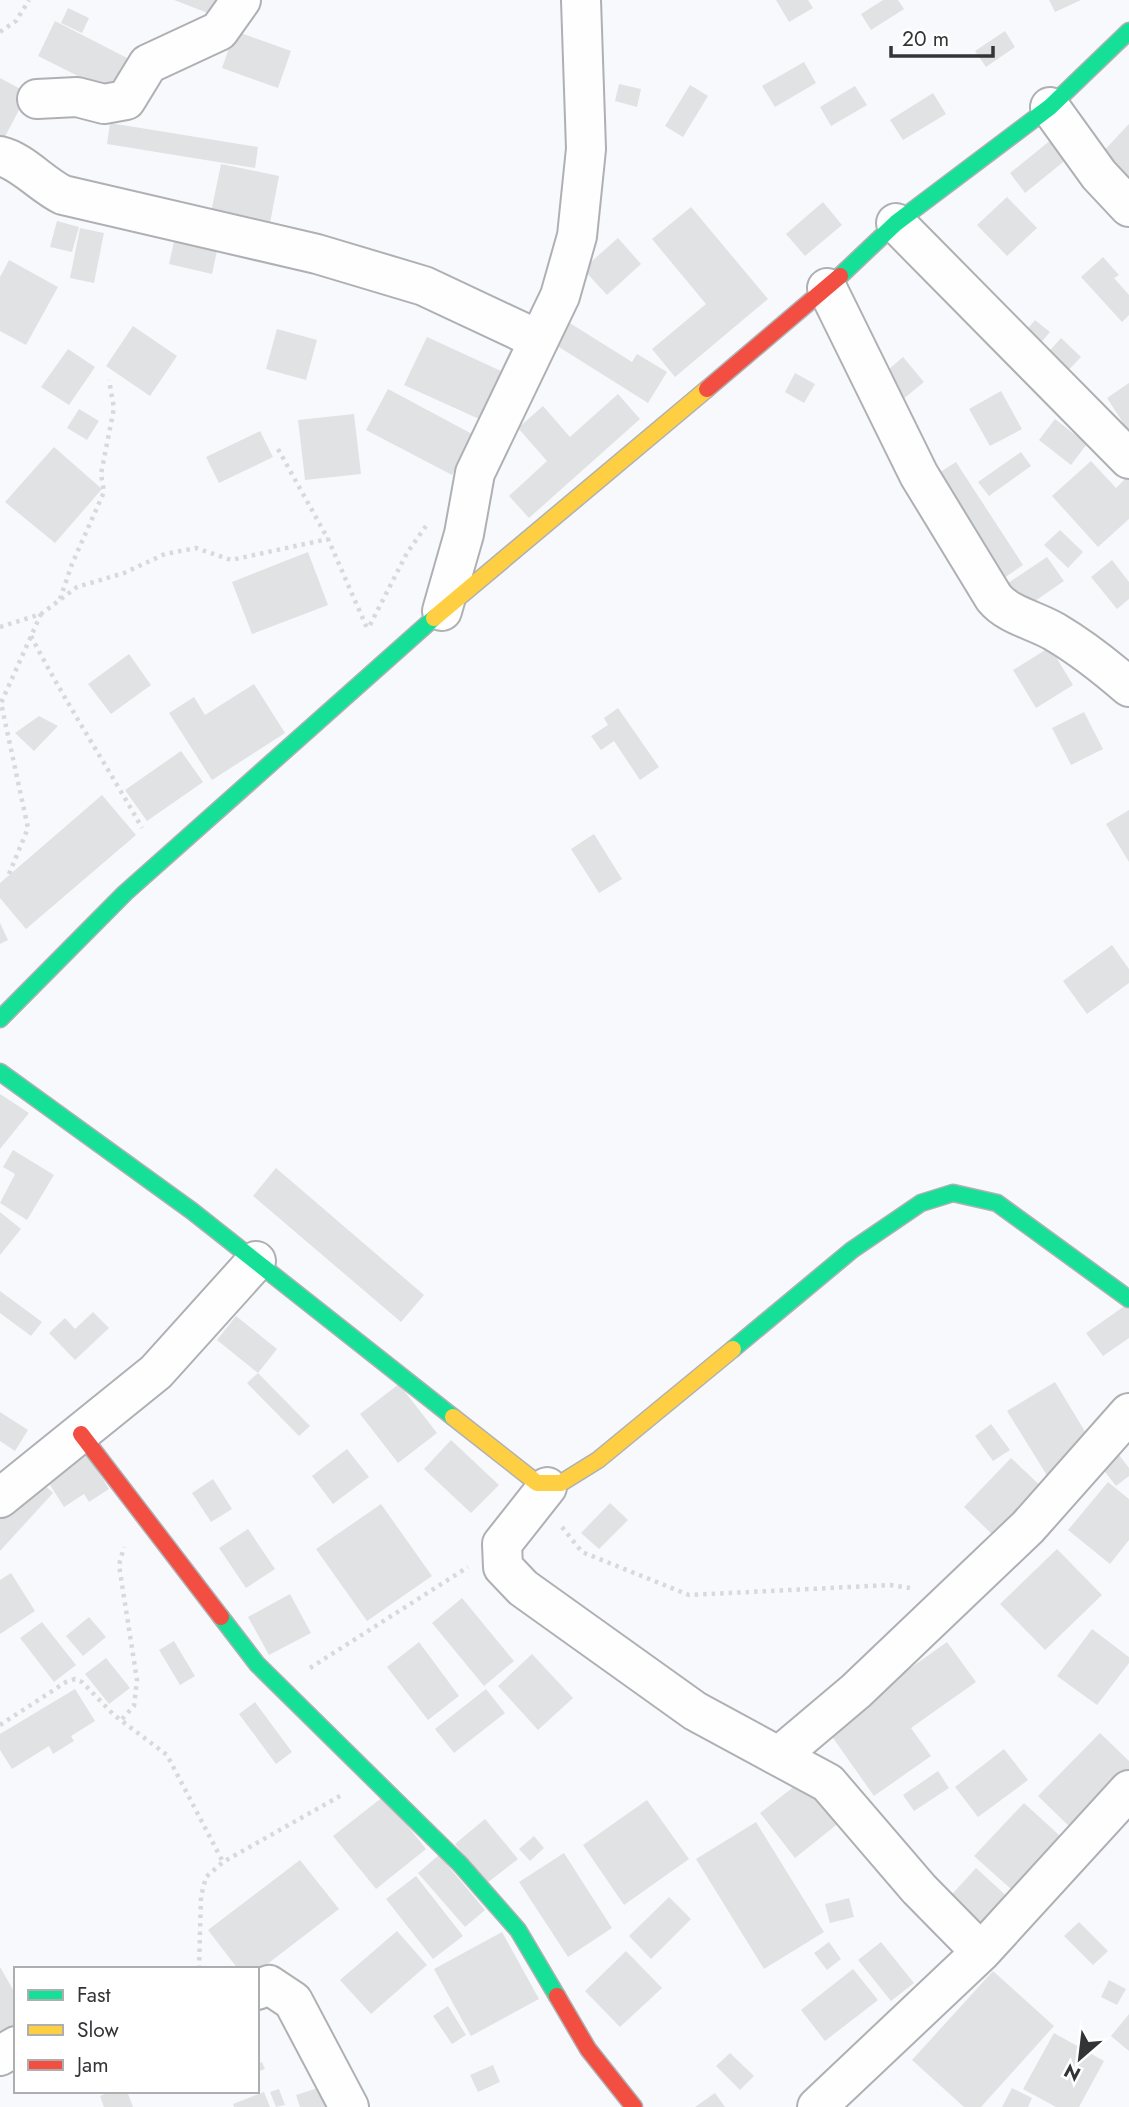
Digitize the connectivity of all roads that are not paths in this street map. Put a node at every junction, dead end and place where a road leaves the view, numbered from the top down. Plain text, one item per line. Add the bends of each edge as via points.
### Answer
1 (241, 0) edge
2 (581, 0) edge
3 (1129, 31) edge
4 (37, 99) dead end
5 (1050, 107) junction
6 (0, 156) edge
7 (1129, 206) edge
8 (896, 223) junction
9 (827, 288) junction
10 (539, 340) junction
11 (1129, 459) edge
12 (442, 611) junction
13 (1129, 687) edge
14 (0, 1019) edge
15 (0, 1072) edge
16 (256, 1261) junction
17 (1129, 1299) edge
18 (1129, 1413) edge
19 (81, 1434) junction
20 (544, 1493) junction
21 (0, 1498) edge
22 (779, 1756) junction
23 (1129, 1790) edge
24 (981, 1952) junction
25 (259, 1989) edge
26 (349, 2107) edge
27 (634, 2107) edge
28 (817, 2107) edge

1 - 4 street via 219,31 148,64 126,100 104,104 77,97
2 - 10 street via 586,149 577,236 560,296
3 - 5 street
5 - 7 street via 1099,175
5 - 8 street
6 - 10 street via 63,195 317,254 411,282
8 - 9 street
8 - 11 street
9 - 12 street
9 - 13 street via 919,475 994,598 1053,631
10 - 12 street via 475,473
12 - 14 street via 161,861
15 - 16 street
16 - 19 street via 156,1372
16 - 20 street
17 - 20 street via 997,1203 953,1193 921,1203 852,1250 598,1460
18 - 22 street via 1028,1527 856,1691
19 - 21 street
19 - 27 street via 257,1664 460,1864 519,1930 588,2049
20 - 22 street via 502,1544 503,1567 523,1588 695,1711
22 - 24 street via 828,1783 919,1889
23 - 24 street
24 - 28 street
25 - 26 street via 270,1985 293,2001

